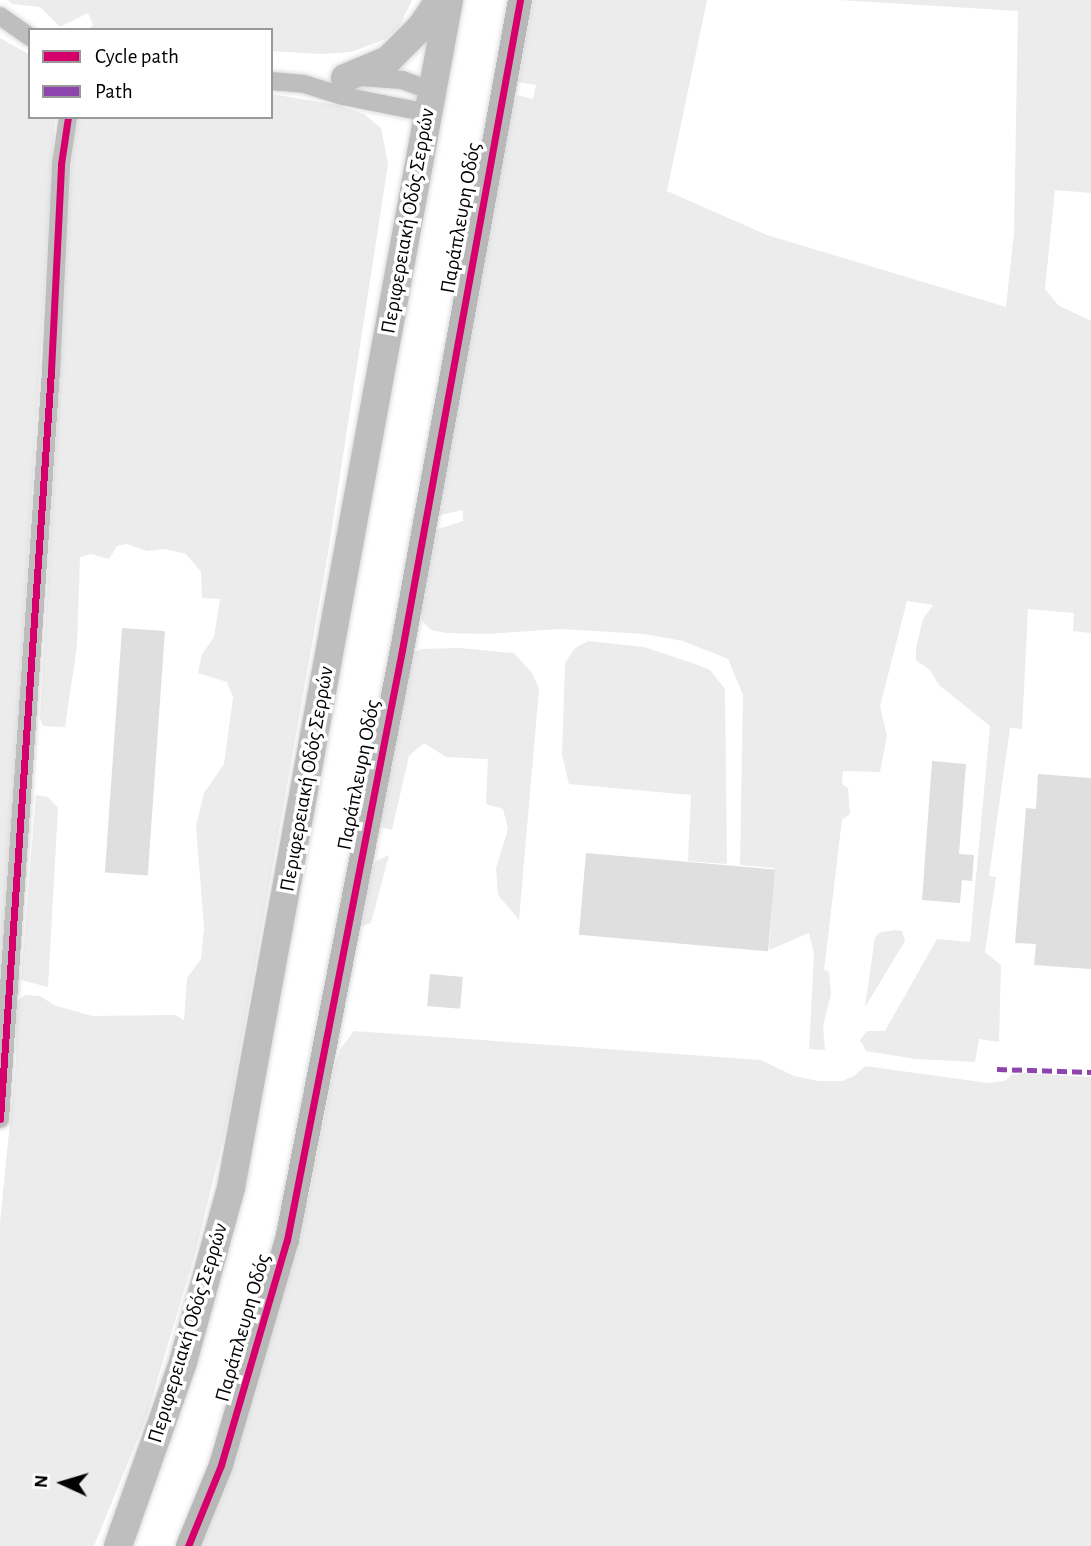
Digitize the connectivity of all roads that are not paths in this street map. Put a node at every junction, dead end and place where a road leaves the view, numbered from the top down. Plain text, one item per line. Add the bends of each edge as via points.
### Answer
1 (439, 0) edge
2 (449, 0) edge
3 (520, 0) edge
4 (0, 16) edge
5 (28, 36) edge
6 (345, 78) junction
7 (273, 81) edge
8 (304, 84) junction
9 (430, 102) junction
10 (68, 119) edge
11 (0, 1119) edge
12 (118, 1546) edge
13 (188, 1546) edge

1 - 6 main road via 421,27 388,60
2 - 9 main road, Περιφερειακή Οδός Σερρών
3 - 13 street, Παράπλευρη Οδός via 402,650 287,1240 221,1465
4 - 5 street
6 - 8 street
6 - 9 street via 402,80
7 - 8 street
8 - 9 street via 343,96
9 - 12 main road, Περιφερειακή Οδός Σερρών via 231,1188 183,1362
10 - 11 street via 61,164

